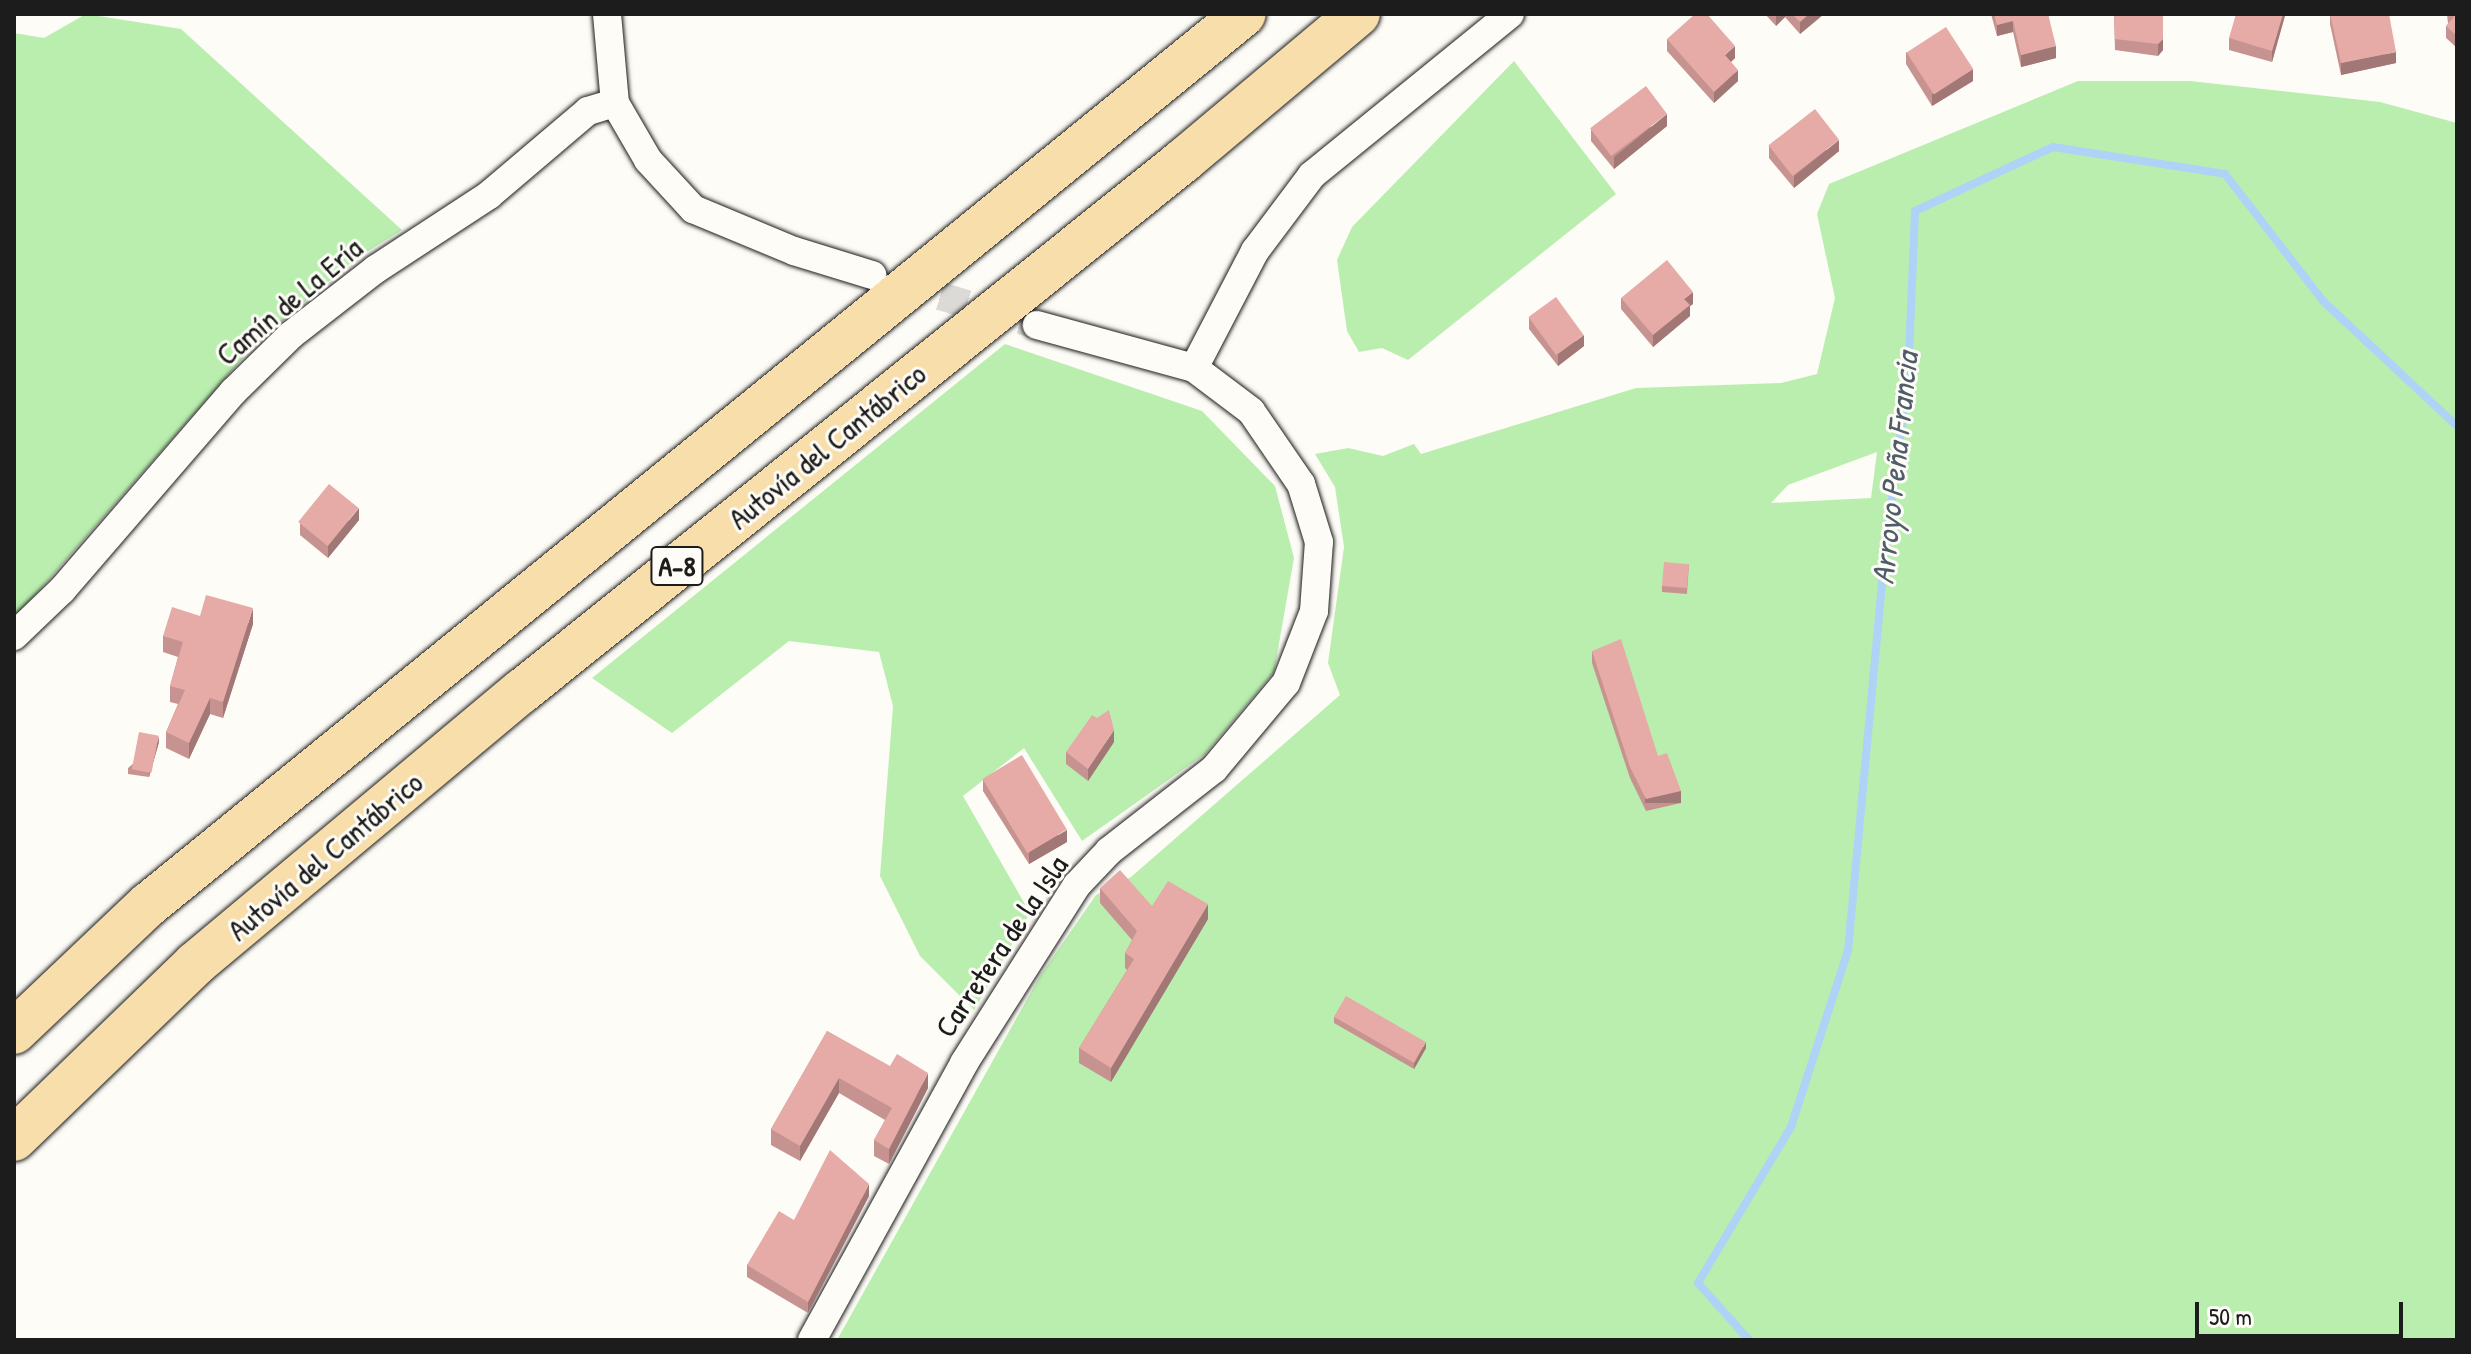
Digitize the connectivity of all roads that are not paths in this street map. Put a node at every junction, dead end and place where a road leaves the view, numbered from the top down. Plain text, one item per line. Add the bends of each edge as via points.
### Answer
1 (607, 14) edge
2 (1237, 14) edge
3 (1244, 14) edge
4 (1358, 14) edge
5 (1510, 14) edge
6 (1191, 59) junction
7 (615, 103) junction
8 (872, 275) tunnel mouth
9 (1037, 325) tunnel mouth
10 (1194, 368) junction
11 (14, 636) edge
12 (14, 1032) edge
13 (14, 1139) edge
14 (812, 1340) edge

1 - 7 street
2 - 6 highway
3 - 6 highway, A-8
4 - 13 highway, Autovía del Cantábrico / A-8 via 522,691 195,964
5 - 10 street via 1312,175 1255,251
6 - 12 highway, A-8 via 148,905
7 - 8 street via 648,160 693,209 794,251
7 - 11 street, Camín de La Ería via 588,111 489,195 376,269 291,335 233,392 62,590
9 - 10 street, Carretera de la Isla
10 - 14 street, Carretera de la Isla via 1251,411 1301,484 1319,542 1314,611 1292,669 1214,769 1109,851 1077,885 964,1063

